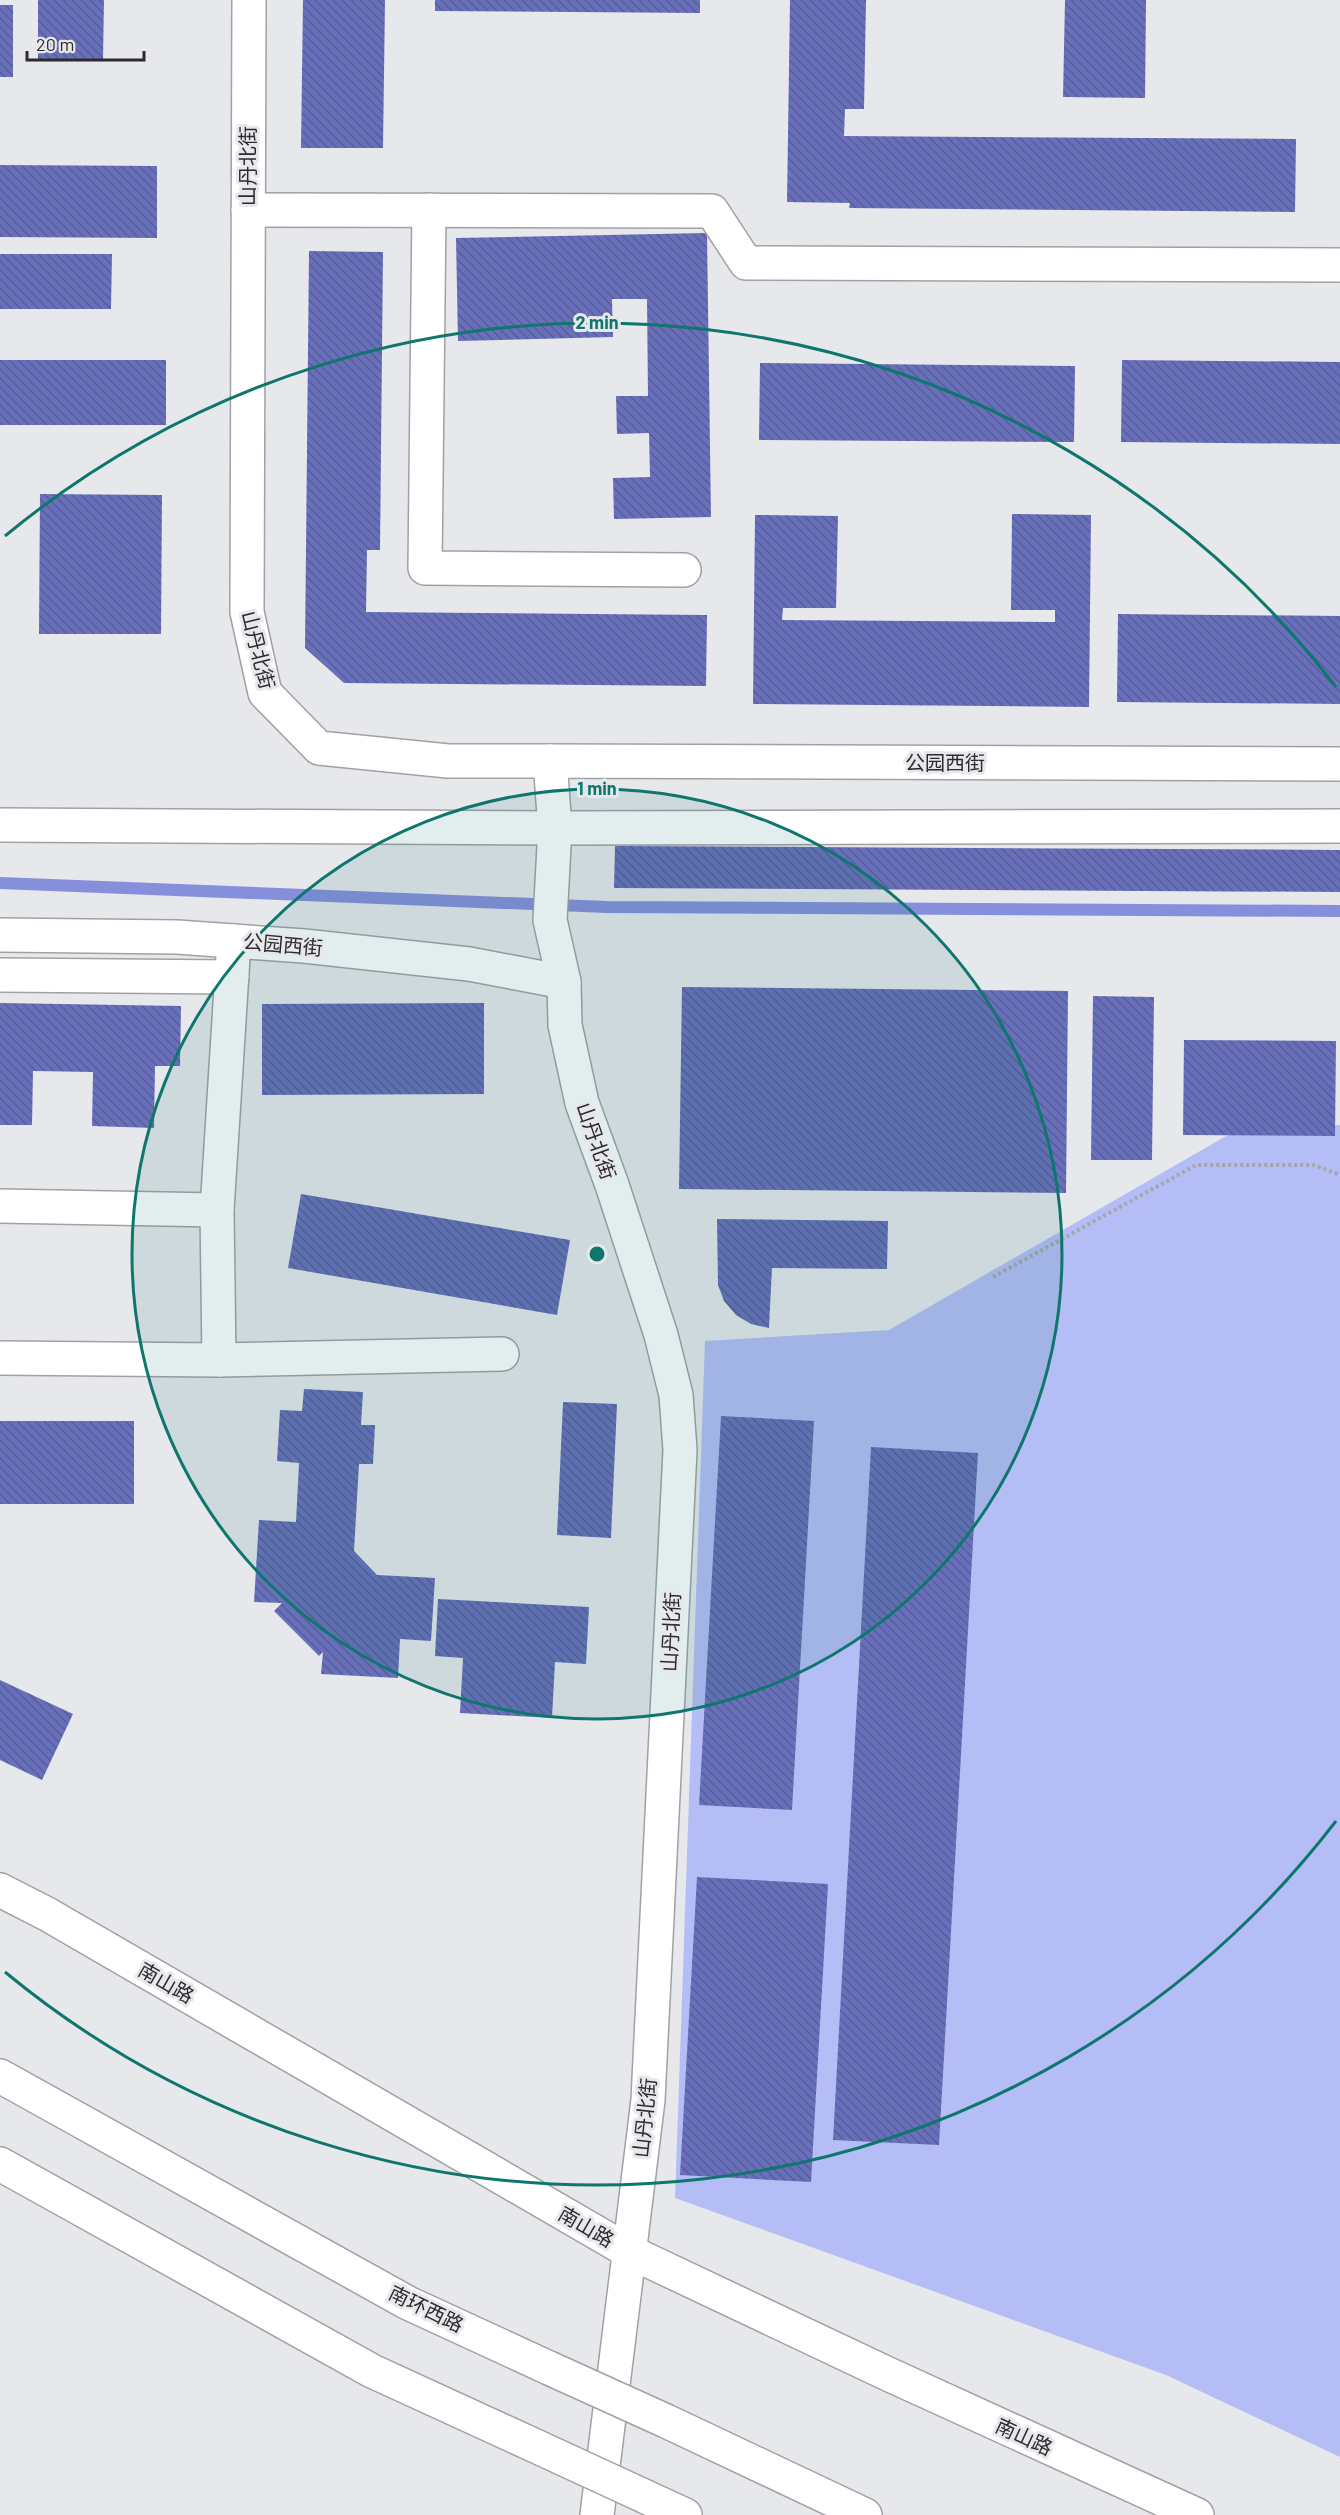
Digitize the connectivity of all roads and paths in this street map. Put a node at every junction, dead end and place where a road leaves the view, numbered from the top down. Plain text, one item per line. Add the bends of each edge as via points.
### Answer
1 (249, 0) edge
2 (248, 210) junction
3 (429, 210) junction
4 (1340, 265) edge
5 (684, 570) dead end
6 (550, 761) junction
7 (1340, 764) edge
8 (0, 825) edge
9 (1340, 826) edge
10 (555, 839) junction
11 (0, 935) edge
12 (234, 941) junction
13 (0, 975) edge
14 (232, 977) junction
15 (564, 982) junction
16 (1340, 1175) edge
17 (0, 1206) edge
18 (218, 1210) junction
19 (993, 1277) dead end
20 (502, 1354) dead end
21 (0, 1358) edge
22 (219, 1360) junction
23 (0, 1890) edge
24 (0, 2076) edge
25 (0, 2164) edge
26 (630, 2252) junction
27 (597, 2515) edge
28 (685, 2515) edge
29 (865, 2515) edge
30 (1197, 2515) edge

1 - 2 main road, 山丹北街
2 - 3 main road
2 - 6 main road, 山丹北街 via 246,612 265,693 319,748 448,761
3 - 4 main road via 712,211 746,263
3 - 5 main road via 425,568
6 - 7 main road, 公园西街
6 - 10 main road, 山丹北街
8 - 10 main road
9 - 10 main road
10 - 15 main road, 山丹北街 via 550,920
11 - 12 main road, 公园西街
12 - 14 main road
12 - 15 main road, 公园西街 via 470,964
13 - 14 main road
14 - 18 main road
15 - 26 main road, 山丹北街 via 566,1025 582,1103 661,1335 676,1395 680,1450 648,2100
16 - 19 path via 1314,1166 1196,1165
17 - 18 main road
18 - 22 main road
20 - 22 main road
21 - 22 main road
23 - 26 main road, 南山路
24 - 29 main road, 南环西路, bridge via 408,2303
25 - 28 main road, bridge via 372,2371
26 - 27 main road, 山丹北街
26 - 30 main road, 南山路

